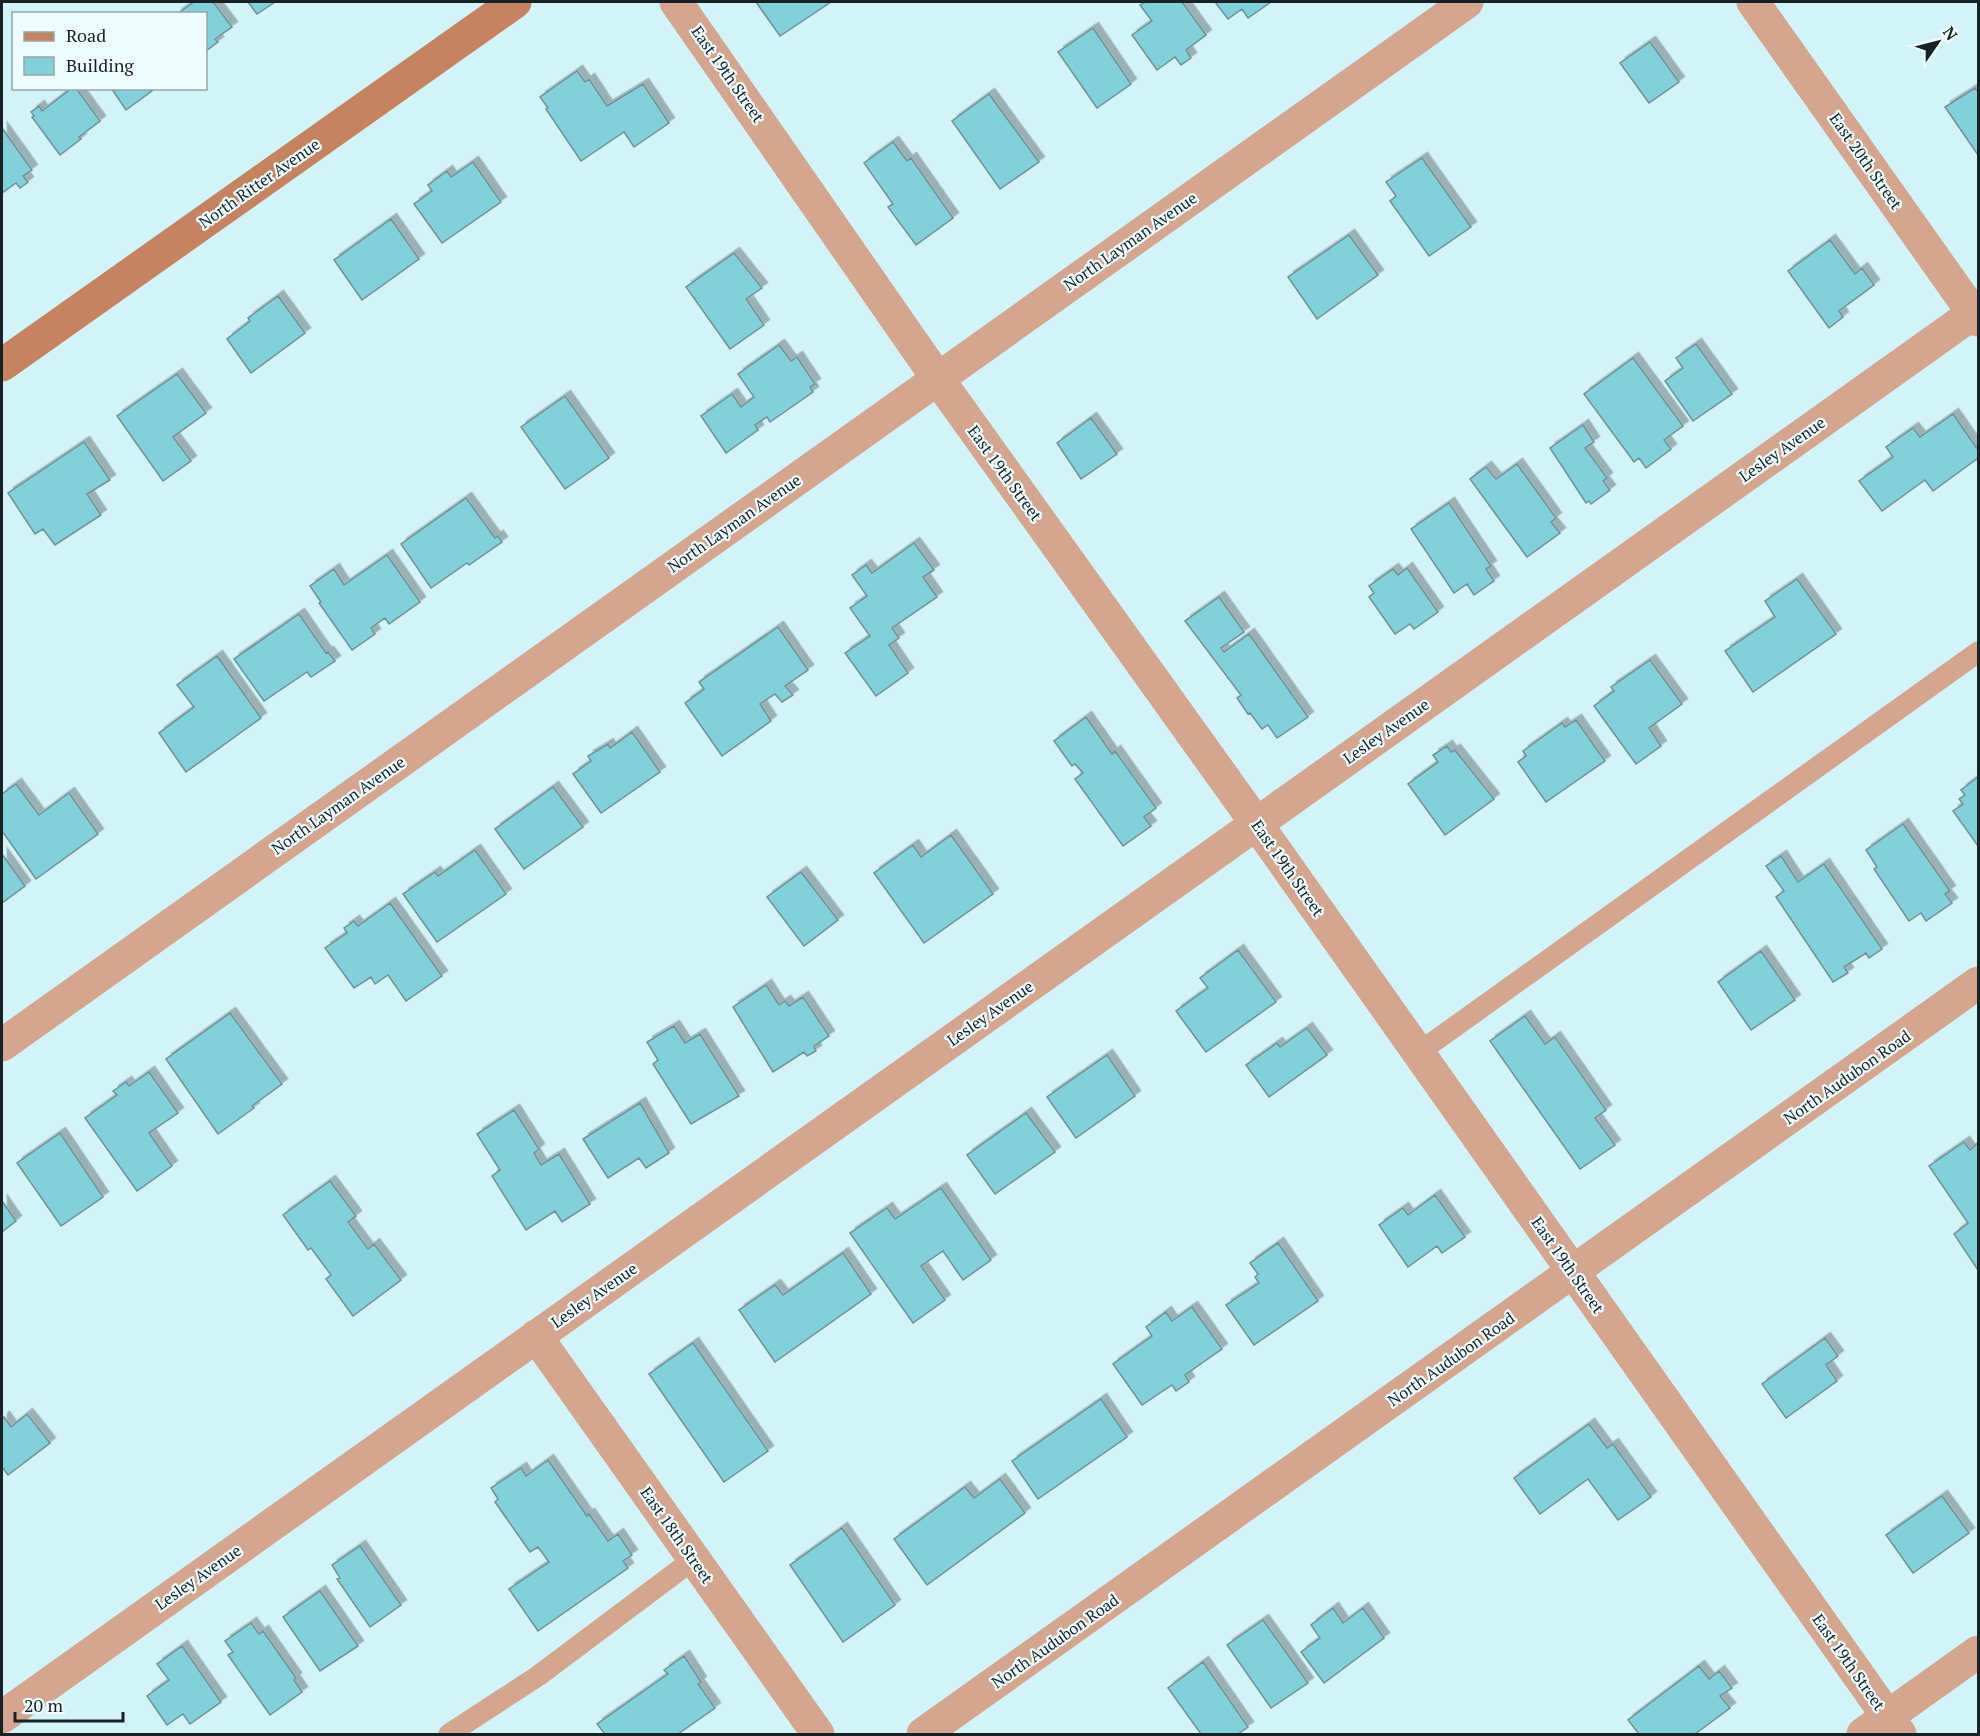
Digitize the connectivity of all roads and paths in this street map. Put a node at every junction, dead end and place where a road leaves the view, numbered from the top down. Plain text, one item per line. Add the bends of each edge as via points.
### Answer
1 (515, 2) edge
2 (676, 2) edge
3 (1467, 2) edge
4 (1753, 2) edge
5 (1977, 314) edge
6 (2, 365) edge
7 (938, 379) junction
8 (1978, 652) edge
9 (1256, 824) junction
10 (1978, 983) edge
11 (2, 1045) edge
12 (1418, 1053) junction
13 (1573, 1272) junction
14 (536, 1336) junction
15 (694, 1559) junction
16 (1978, 1652) edge
17 (2, 1717) edge
18 (1883, 1729) edge
19 (449, 1734) edge
20 (818, 1734) edge
21 (923, 1734) edge

1 - 6 street, North Ritter Avenue
2 - 7 street, East 19th Street
3 - 7 street, North Layman Avenue
4 - 5 street, East 20th Street
5 - 9 street, Lesley Avenue
7 - 9 street, East 19th Street
7 - 11 street, North Layman Avenue
8 - 12 lane
9 - 12 street, East 19th Street
9 - 14 street, Lesley Avenue
10 - 13 street, North Audubon Road
12 - 13 street, East 19th Street
13 - 18 street, East 19th Street
13 - 21 street, North Audubon Road
14 - 15 street, East 18th Street
14 - 17 street, Lesley Avenue
15 - 19 lane via 538,1676
15 - 20 street, East 18th Street
16 - 18 street

